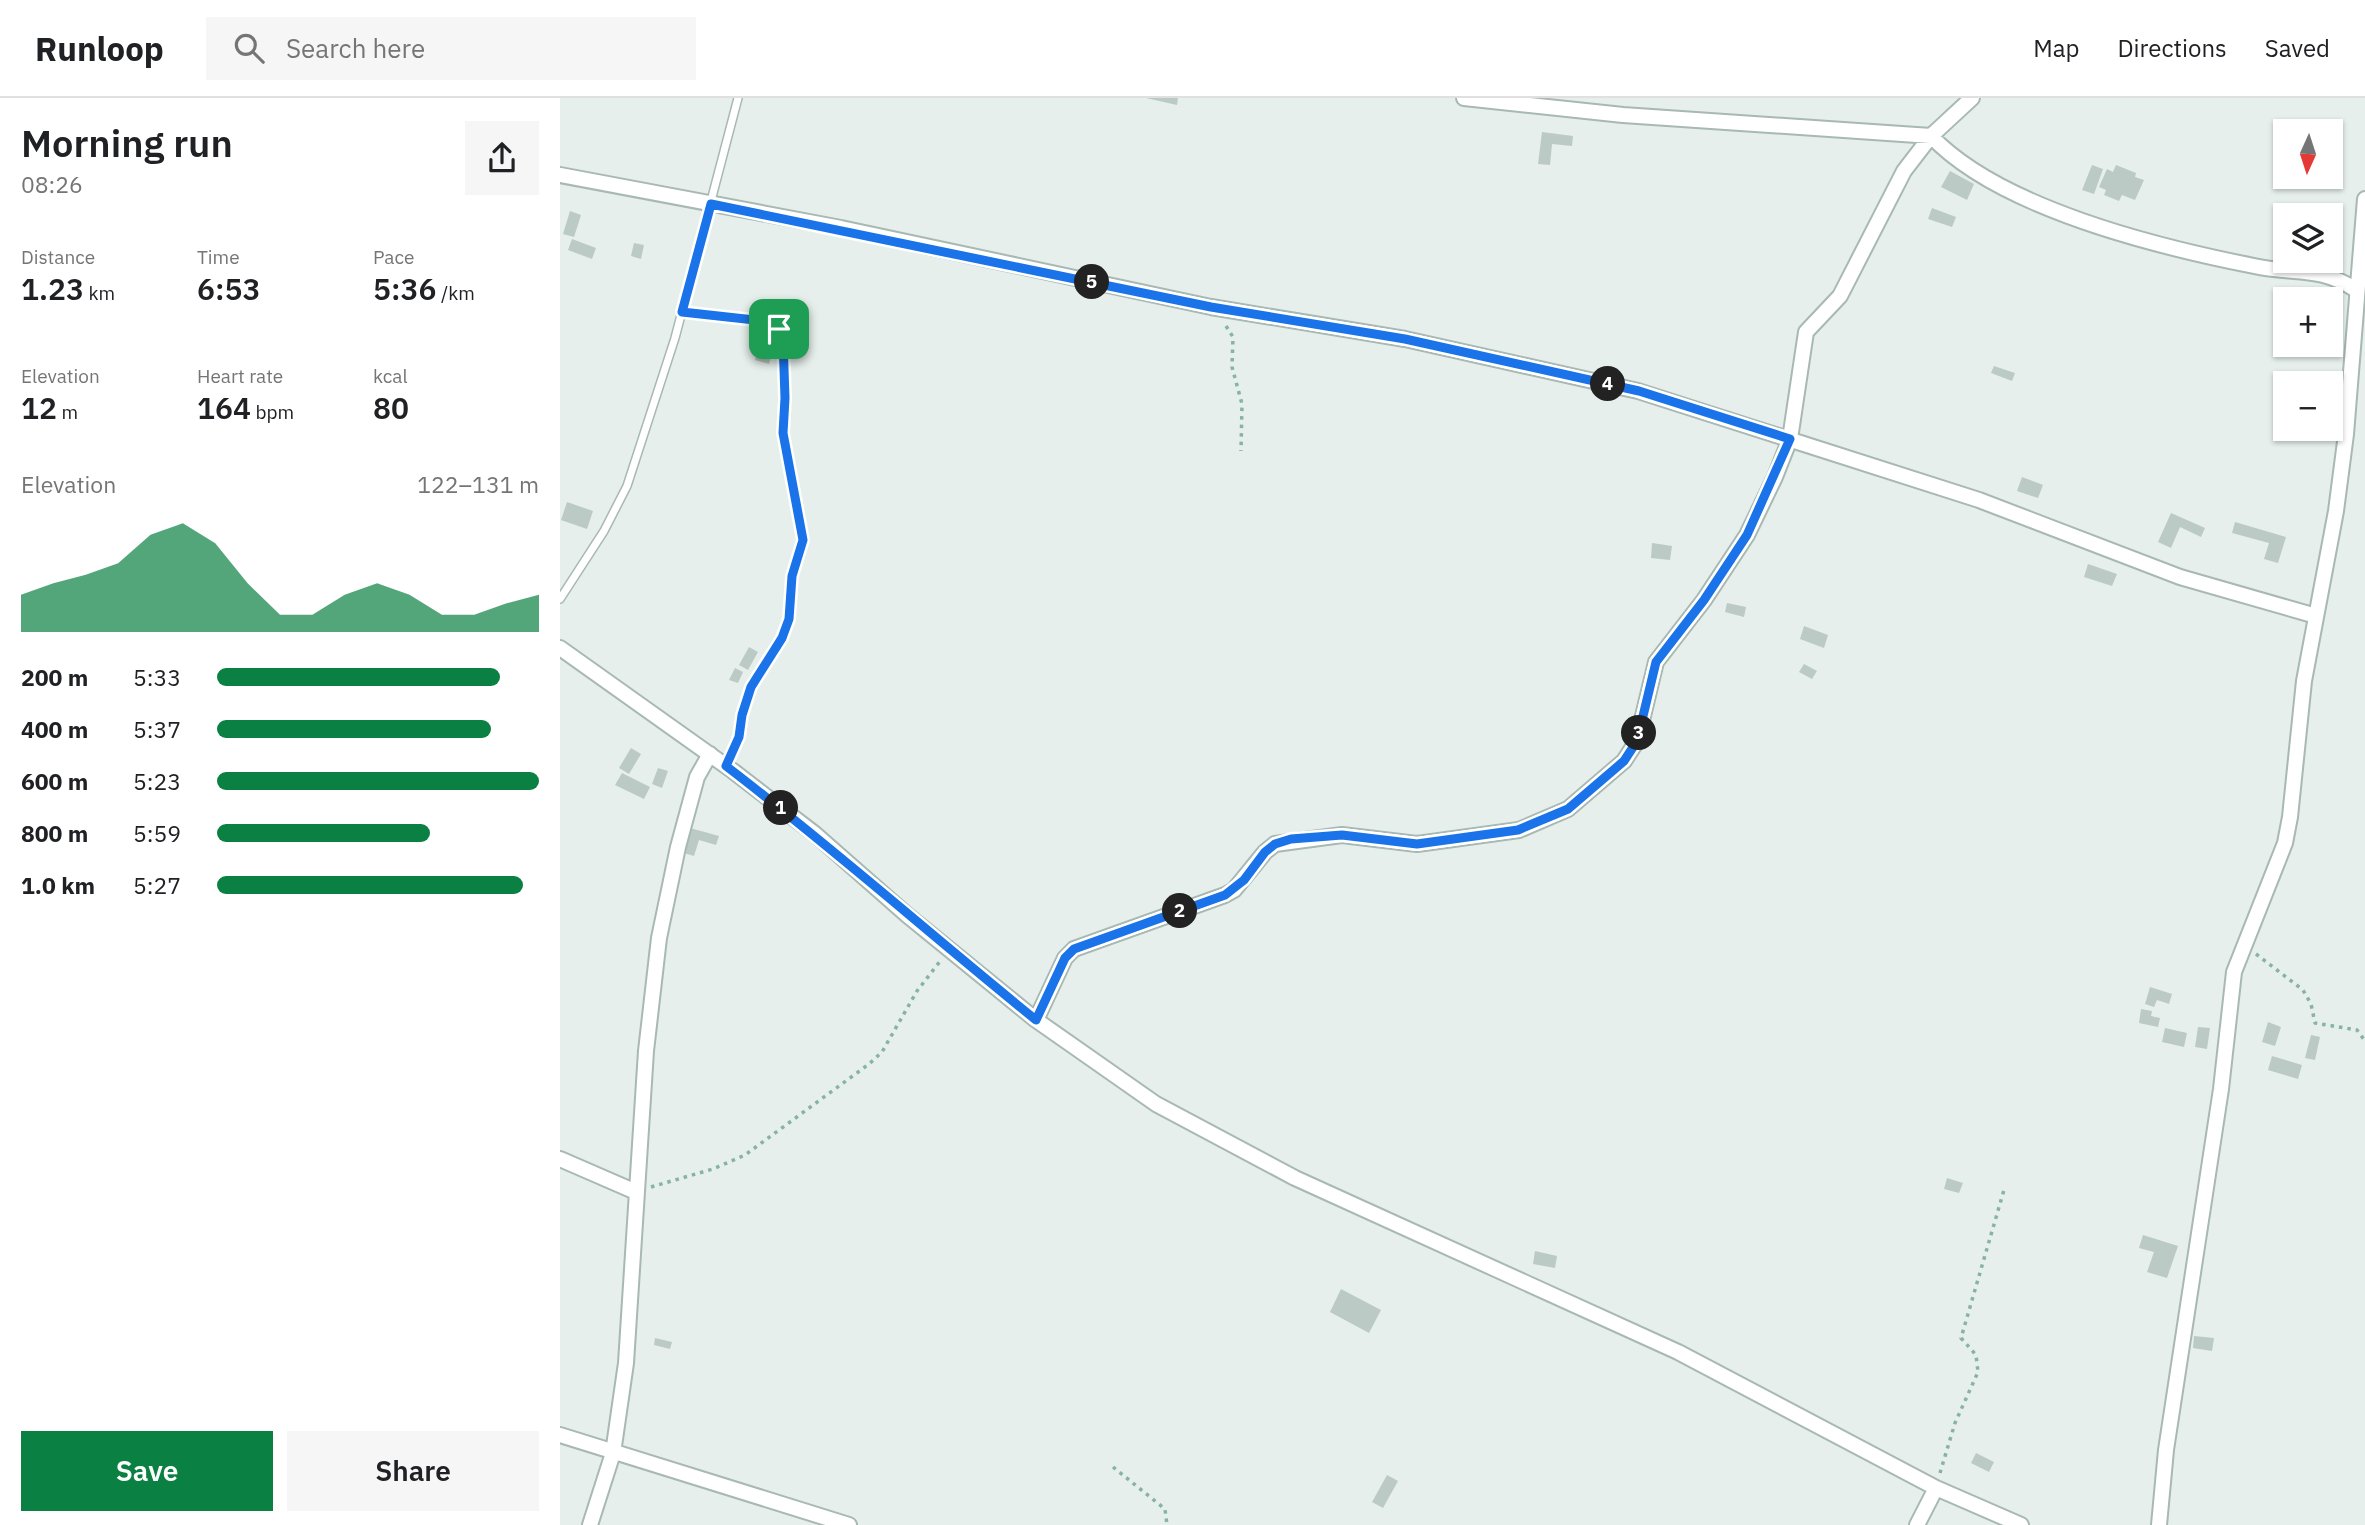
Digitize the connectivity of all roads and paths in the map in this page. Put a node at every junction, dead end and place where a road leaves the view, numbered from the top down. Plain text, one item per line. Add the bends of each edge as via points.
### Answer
1 (738, 98) edge
2 (1464, 98) edge
3 (1616, 98) edge
4 (1972, 98) edge
5 (1614, 114) junction
6 (1931, 136) junction
7 (560, 175) edge
8 (2365, 199) edge
9 (711, 204) junction
10 (2356, 290) junction
11 (1213, 307) junction
12 (682, 312) junction
13 (1790, 439) junction
14 (1241, 451) dead end
15 (560, 599) edge
16 (2316, 616) junction
17 (560, 648) edge
18 (710, 754) junction
19 (726, 766) junction
20 (2242, 946) junction
21 (949, 950) junction
22 (1036, 1020) junction
23 (2365, 1041) edge
24 (560, 1159) edge
25 (2004, 1190) dead end
26 (636, 1192) junction
27 (560, 1436) edge
28 (613, 1453) junction
29 (1113, 1467) dead end
30 (1936, 1488) junction
31 (590, 1525) edge
32 (849, 1525) edge
33 (1167, 1525) edge
34 (1917, 1525) edge
35 (2021, 1525) edge
36 (2160, 1525) edge

1 - 9 lane
2 - 5 street
3 - 5 street
4 - 6 street
5 - 6 street
6 - 10 street via 1956,160 1990,180 2099,226 2232,262 2324,273
6 - 13 street via 1892,192 1840,296 1805,332
7 - 9 street
8 - 10 street
9 - 11 street
9 - 12 lane
10 - 16 street via 2346,434
11 - 13 street via 1405,339 1639,391
11 - 14 path via 1233,337
12 - 15 lane via 627,486
12 - 19 path via 764,321 779,329 783,340 783,433 802,527 789,619 751,687 739,737
13 - 16 street via 1979,500 2180,577
13 - 22 street via 1747,535 1656,662 1637,741 1624,761 1568,809 1518,830 1417,844 1342,835 1275,844 1225,895 1074,949 1065,958
16 - 20 street via 2285,843
17 - 18 street
18 - 19 street
18 - 26 street via 697,777 659,938
19 - 21 street via 814,834
20 - 23 path via 2303,990 2315,1023 2357,1030
20 - 36 street via 2226,1019 2221,1089 2166,1450
21 - 22 street
21 - 26 path via 917,991 882,1052 869,1064 745,1155
22 - 30 street via 1200,1130 1294,1178 1678,1353
24 - 26 street
25 - 30 path via 1961,1338 1976,1355 1978,1372 1955,1423
26 - 28 street via 626,1363
27 - 28 street
28 - 31 street
28 - 32 street
29 - 33 path via 1165,1508
30 - 34 street
30 - 35 street

